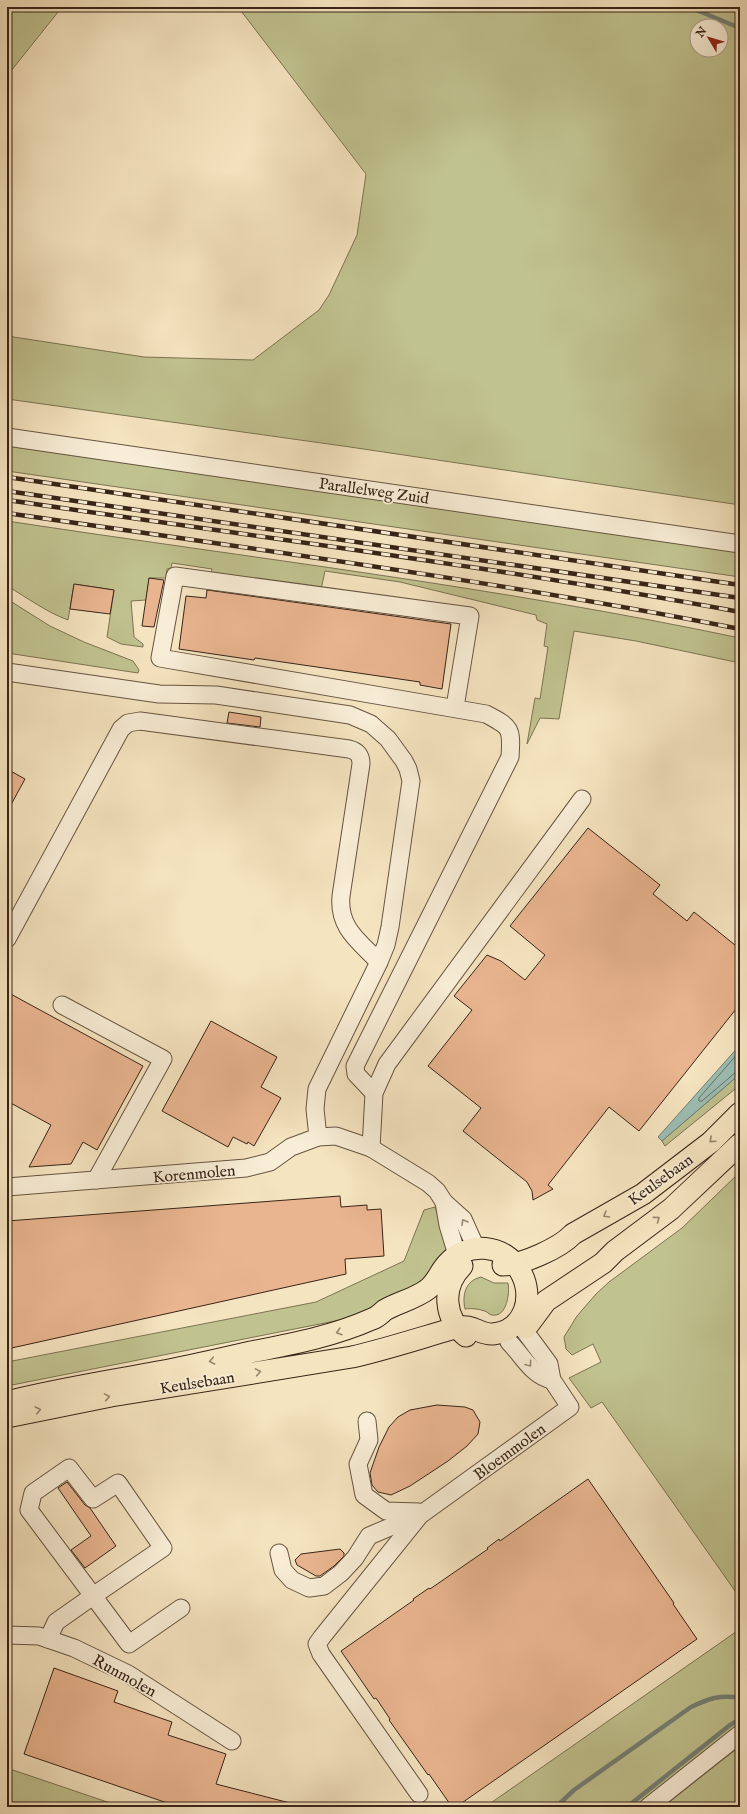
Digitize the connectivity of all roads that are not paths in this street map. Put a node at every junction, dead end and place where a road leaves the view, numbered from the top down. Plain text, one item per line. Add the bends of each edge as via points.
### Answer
1 (7, 436) edge
2 (740, 544) edge
3 (7, 672) edge
4 (455, 707) junction
5 (582, 799) dead end
6 (7, 939) edge
7 (379, 962) junction
8 (62, 1005) dead end
9 (374, 1093) junction
10 (740, 1113) edge
11 (318, 1137) junction
12 (740, 1144) edge
13 (371, 1148) junction
14 (96, 1180) junction
15 (7, 1187) edge
16 (465, 1256) junction
17 (511, 1260) junction
18 (442, 1285) junction
19 (524, 1320) junction
20 (463, 1332) junction
21 (7, 1402) edge
22 (7, 1417) edge
23 (367, 1421) dead end
24 (423, 1512) junction
25 (279, 1553) dead end
26 (93, 1596) junction
27 (181, 1608) dead end
28 (7, 1635) edge
29 (48, 1639) junction
30 (740, 1734) edge
31 (232, 1741) dead end
32 (419, 1794) dead end
33 (648, 1807) edge

1 - 2 street, Parallelweg Zuid
3 - 7 street via 158,694 216,694 326,711 361,719 377,728 404,761 411,781 390,927
4 - 4 street via 470,616 175,576 160,658
4 - 9 street via 486,714 506,724 511,736 510,756 355,1066 356,1074
5 - 9 street via 387,1064
6 - 7 street via 121,729 128,723 140,721 349,749 358,753 361,764 341,914 350,931
7 - 11 street via 317,1089 315,1109
8 - 14 street via 163,1059
9 - 13 street
10 -> 17 main road, Keulsebaan via 711,1142 643,1194 573,1234 561,1235
11 - 13 street, Korenmolen via 336,1136
11 - 14 street, Korenmolen via 290,1147 270,1162 246,1168
19 -> 12 main road, Keulsebaan via 546,1301 603,1263 671,1209
13 - 16 street, Korenmolen via 428,1183 463,1219
14 - 15 street, Korenmolen
16 - 17 main road via 469,1261 479,1260 501,1265
16 - 18 main road via 451,1281
17 - 19 main road via 524,1277 528,1291
18 - 20 main road via 449,1312
18 -> 21 main road, Keulsebaan via 426,1303 390,1317 375,1318 344,1330 296,1343
19 - 20 main road via 498,1344 478,1342
19 - 24 street, Bloemmolen via 536,1374 552,1380 570,1408
22 -> 20 main road, Keulsebaan via 111,1396 388,1349 400,1352 458,1338
23 - 24 street via 369,1440 358,1464 364,1495 386,1511
24 - 25 street via 369,1536 355,1558 324,1586 309,1588 292,1580 283,1570
24 - 32 street via 318,1644 321,1654
26 - 26 street via 29,1510 32,1493 69,1468 93,1499 118,1483 163,1548
26 - 27 street via 129,1644
26 - 29 street via 56,1622
28 - 29 street, Runmolen via 39,1636
29 - 31 street, Runmolen via 74,1648 128,1674
30 - 33 street

